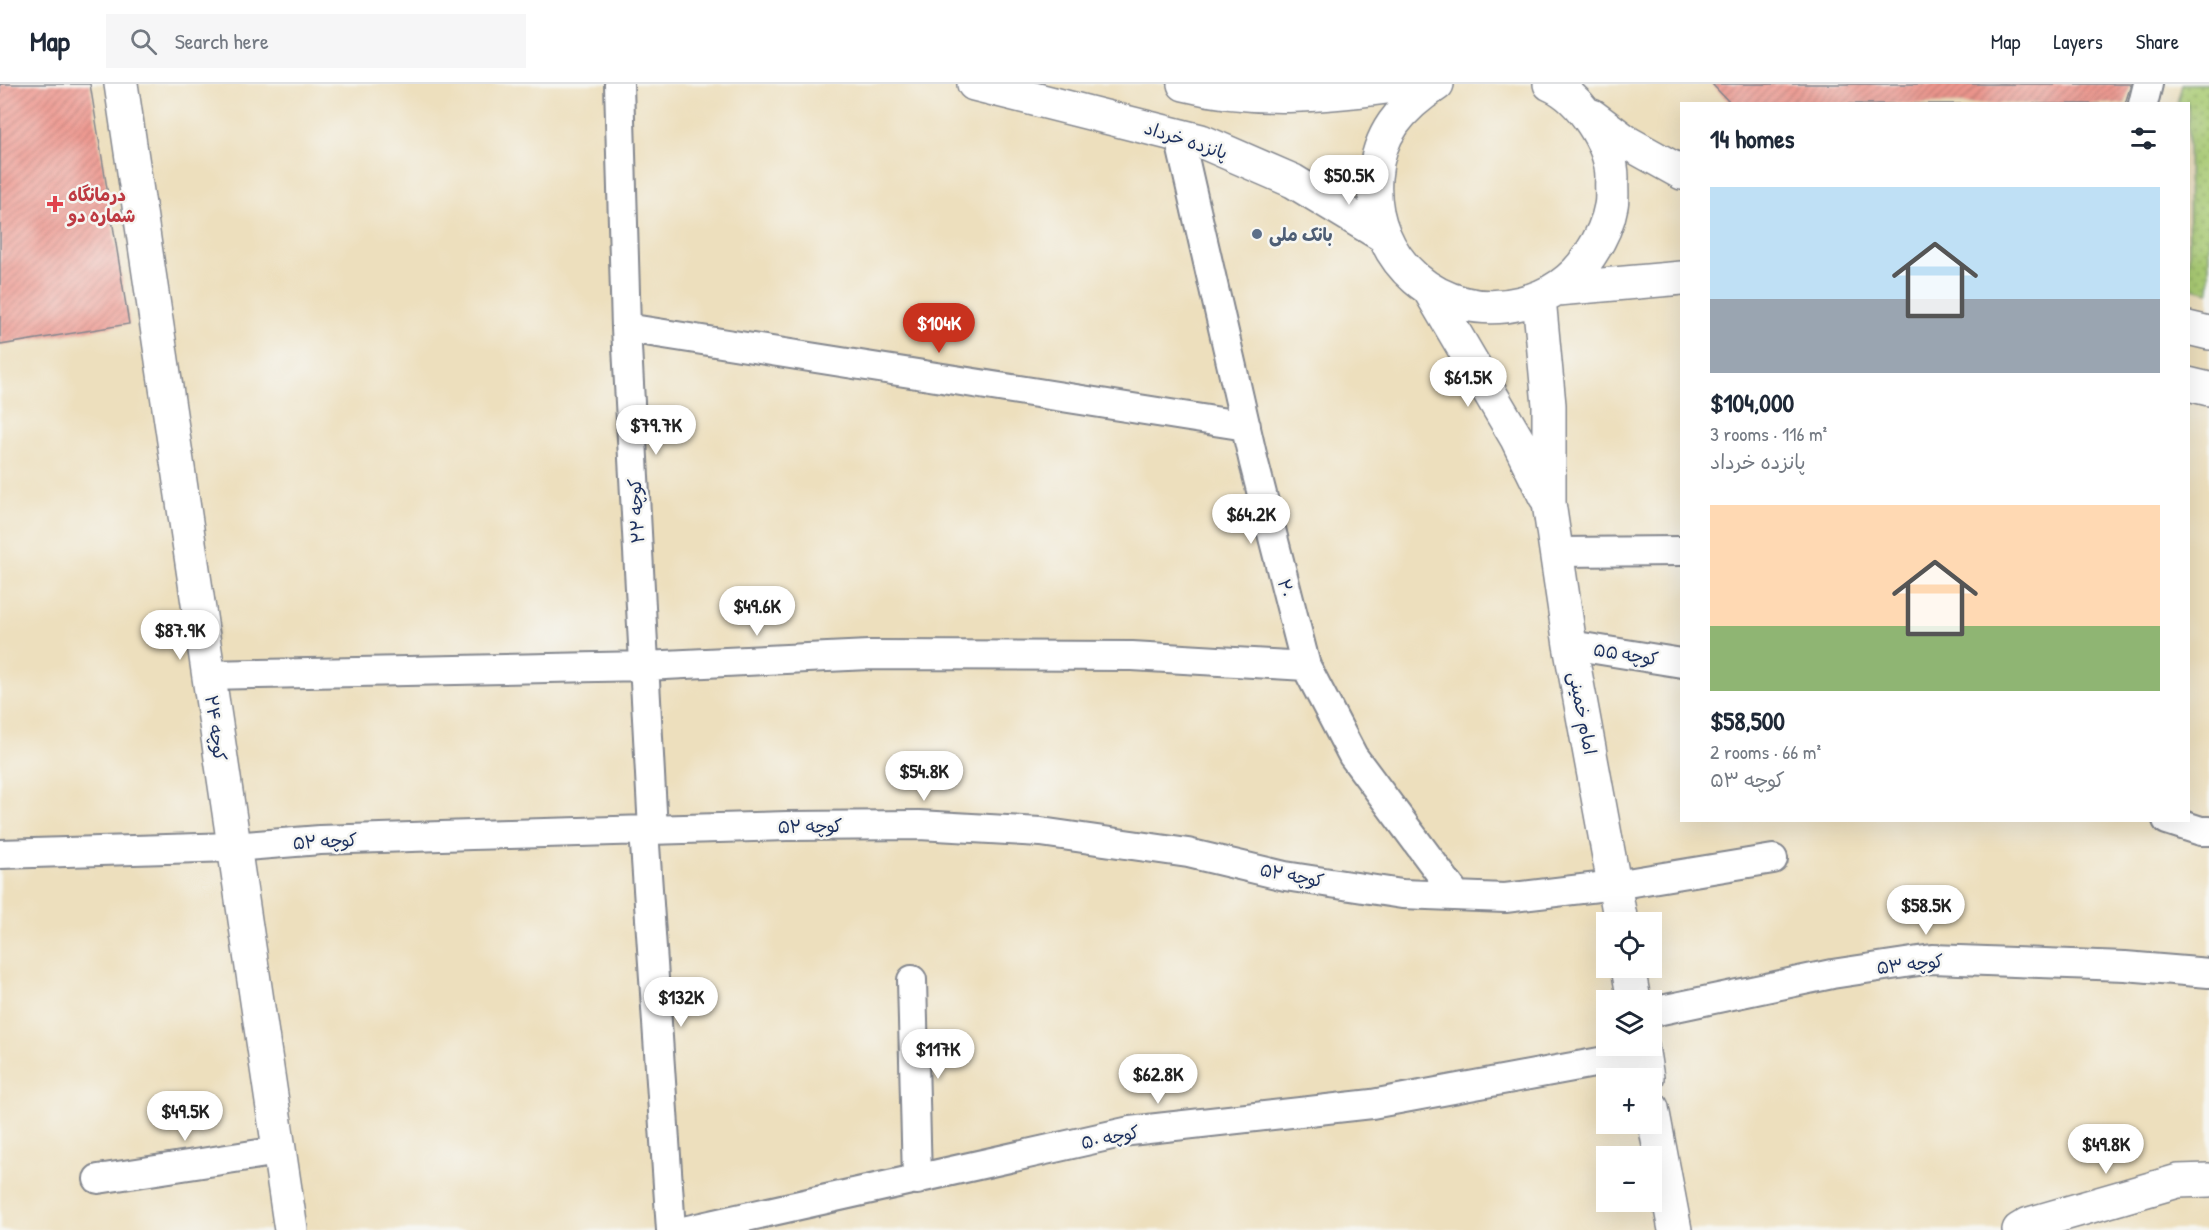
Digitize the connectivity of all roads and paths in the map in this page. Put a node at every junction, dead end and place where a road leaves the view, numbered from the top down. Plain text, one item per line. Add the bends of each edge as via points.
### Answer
1 (121, 84) edge
2 (619, 84) edge
3 (974, 84) edge
4 (1184, 84) edge
5 (1408, 84) edge
6 (1437, 84) edge
7 (1550, 84) edge
8 (2148, 84) edge
9 (2144, 102) edge
10 (1584, 110) junction
11 (1179, 136) junction
12 (1680, 172) edge
13 (1382, 235) junction
14 (1680, 278) edge
15 (1430, 291) junction
16 (1548, 294) junction
17 (626, 328) junction
18 (2190, 328) edge
19 (2209, 333) edge
20 (2190, 384) edge
21 (2209, 388) edge
22 (1246, 426) junction
23 (1549, 503) junction
24 (1680, 551) edge
25 (1556, 552) junction
26 (1570, 645) junction
27 (1680, 663) edge
28 (645, 666) junction
29 (1305, 666) junction
30 (208, 675) junction
31 (2173, 822) edge
32 (649, 830) junction
33 (2209, 831) edge
34 (233, 847) junction
35 (0, 854) edge
36 (1773, 859) dead end
37 (1615, 885) junction
38 (1457, 896) junction
39 (1619, 912) edge
40 (2209, 973) edge
41 (912, 980) dead end
42 (1662, 1010) edge
43 (1644, 1059) edge
44 (1657, 1134) edge
45 (279, 1150) junction
46 (98, 1179) dead end
47 (917, 1180) junction
48 (2209, 1180) edge
49 (291, 1230) edge
50 (671, 1230) edge
51 (688, 1230) edge
52 (1675, 1230) edge
53 (2019, 1230) edge

1 - 30 main road, کوچه ۲۴
2 - 17 street, کوچه ۲۲
3 - 11 main road, پانزده خرداد
4 - 5 main road via 1268,96 1346,93
6 - 13 main road via 1415,98 1390,127 1376,161 1373,198
7 - 10 main road
8 - 9 street
10 - 12 main road via 1628,143
10 - 16 main road via 1602,139 1612,172 1611,206 1602,238 1583,267
11 - 13 main road, پانزده خرداد via 1201,141 1293,181
11 - 22 street, ۲۰
13 - 15 main road via 1402,266
14 - 16 main road
15 - 16 main road via 1465,305 1503,308
15 - 23 main road, امام خمینی via 1517,439
16 - 23 main road, امام خمینی
17 - 22 street
17 - 28 street, کوچه ۲۲
18 - 19 main road
20 - 21 main road
22 - 29 street, ۲۰
23 - 25 main road, امام خمینی
24 - 25 street
25 - 26 main road, امام خمینی
26 - 27 street, کوچه ۵۵
26 - 37 main road, امام خمینی
28 - 29 street via 881,655 1132,656
28 - 30 street
28 - 32 street, کوچه ۲۲
29 - 38 street, ۲۰ via 1353,756
30 - 34 main road, کوچه ۲۴
31 - 33 street
32 - 34 street, کوچه ۵۲ via 320,840
32 - 38 street, کوچه ۵۲ via 919,825 1041,832 1188,853 1285,876 1402,894
32 - 50 street, کوچه ۲۲
34 - 35 street, کوچه ۵۲
34 - 45 main road, کوچه ۲۴
36 - 37 street, کوچه ۵۲
37 - 38 street, کوچه ۵۲ via 1504,898
37 - 39 main road, امام خمینی
40 - 42 street, کوچه ۵۳ via 1932,959 1832,974
41 - 47 street
43 - 47 street, کوچه ۵۰ via 1372,1104 1130,1131
44 - 52 main road
45 - 46 street
45 - 49 main road, کوچه ۲۴
47 - 51 street, کوچه ۵۰
48 - 53 main road via 2178,1181

